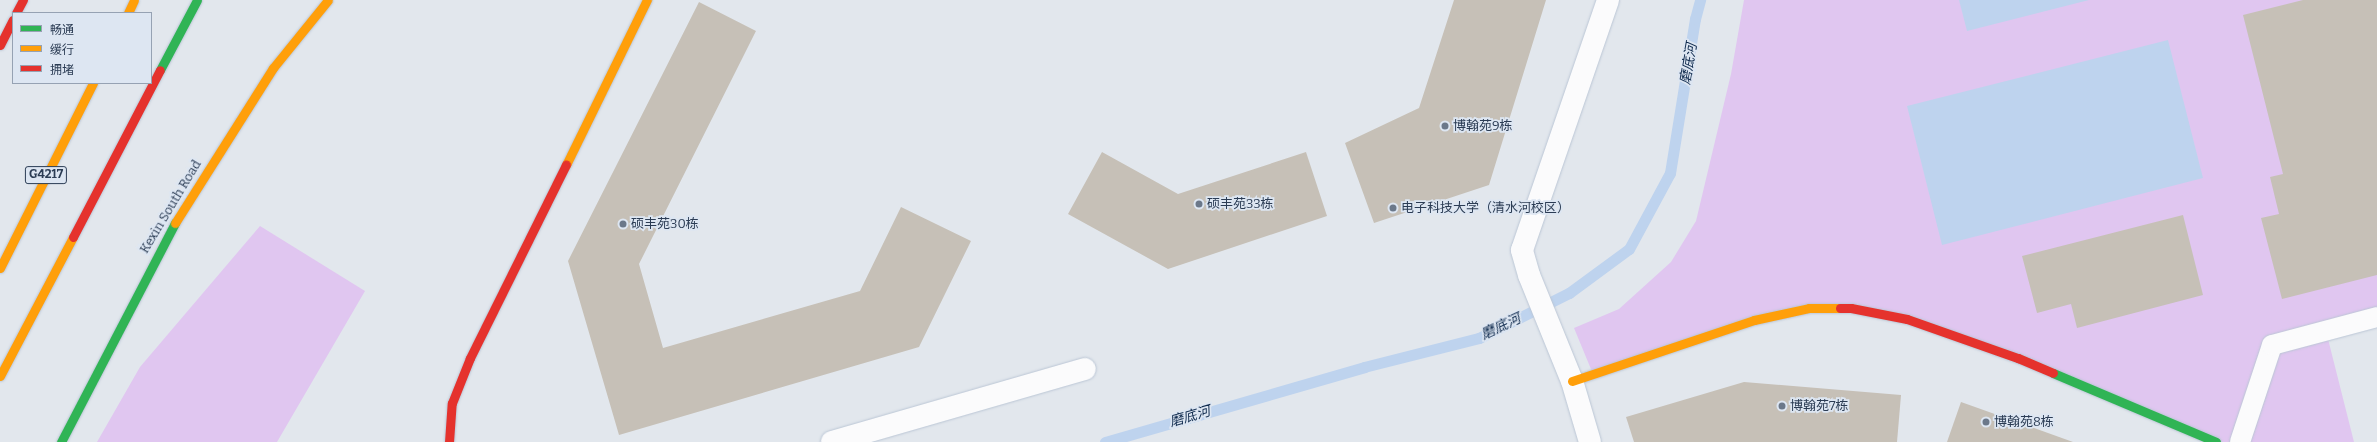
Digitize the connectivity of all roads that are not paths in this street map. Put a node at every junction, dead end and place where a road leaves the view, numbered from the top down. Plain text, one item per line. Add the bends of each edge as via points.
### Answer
1 (23, 0) edge
2 (134, 0) edge
3 (197, 0) edge
4 (328, 0) edge
5 (647, 0) edge
6 (1608, 0) edge
7 (17, 12) edge
8 (128, 12) edge
9 (12, 22) edge
10 (0, 45) edge
11 (92, 84) edge
12 (0, 268) edge
13 (2377, 316) edge
14 (1085, 368) dead end
15 (0, 376) edge
16 (1572, 381) junction
17 (61, 442) edge
18 (449, 442) edge
19 (832, 442) edge
20 (1590, 442) edge
21 (2216, 442) edge
22 (2240, 442) edge

1 - 7 main road
2 - 8 main road
3 - 15 main road
4 - 17 main road, Kexin South Road via 273,68 165,239
5 - 18 main road via 470,358 452,403
6 - 16 street via 1522,250 1529,275
9 - 10 main road
11 - 12 main road, G4217
13 - 22 lane via 2272,345
14 - 19 street
16 - 20 street
16 - 21 main road via 1754,320 1809,308 1851,308 1907,319 2018,358

